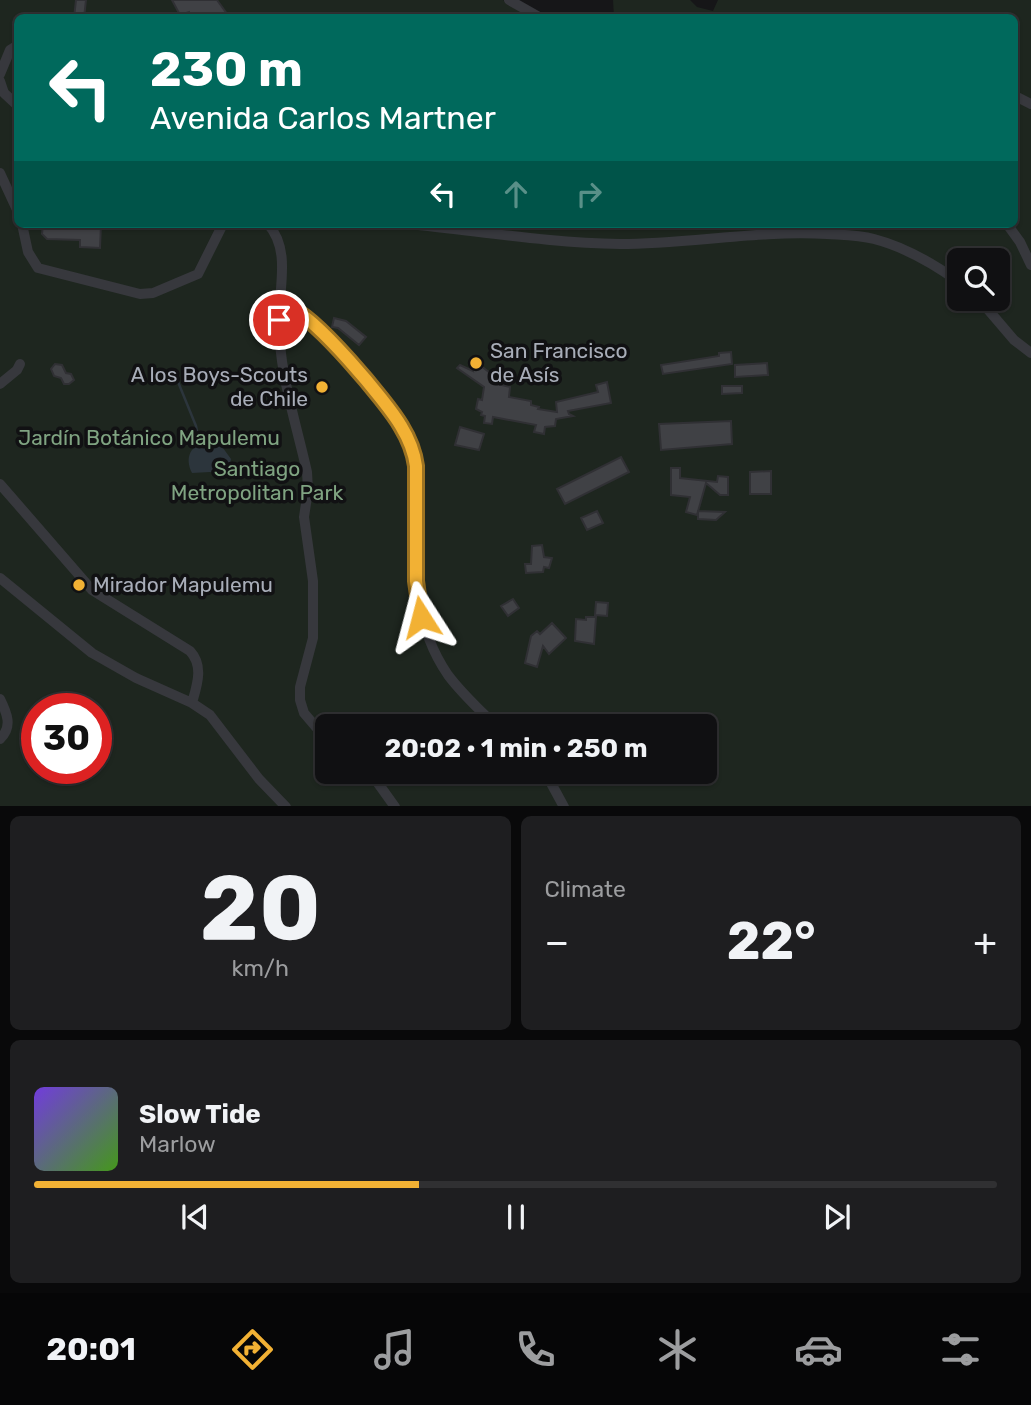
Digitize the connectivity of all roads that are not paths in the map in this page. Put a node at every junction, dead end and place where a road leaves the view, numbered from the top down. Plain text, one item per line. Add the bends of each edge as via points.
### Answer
1 (509, 0) edge
2 (534, 14) edge
3 (0, 41) edge
4 (14, 47) edge
5 (0, 74) edge
6 (0, 81) edge
7 (14, 102) edge
8 (0, 173) edge
9 (14, 203) edge
10 (23, 228) edge
11 (221, 228) edge
12 (271, 228) edge
13 (280, 228) edge
14 (445, 228) edge
15 (1010, 228) edge
16 (282, 258) junction
17 (1031, 265) edge
18 (947, 275) edge
19 (989, 311) edge
20 (279, 314) junction
21 (1031, 353) edge
22 (20, 364) dead end
23 (0, 384) edge
24 (0, 484) edge
25 (0, 578) edge
26 (0, 699) edge
27 (192, 703) junction
28 (484, 714) edge
29 (315, 727) edge
30 (0, 739) edge
31 (379, 784) edge
32 (552, 784) edge
33 (285, 806) edge
34 (394, 806) edge
35 (563, 806) edge

1 - 2 street
3 - 4 street
4 - 5 street
6 - 7 street
8 - 9 street
10 - 11 street via 28,252 38,268 146,294 198,274
12 - 16 street
13 - 16 street
14 - 18 street via 620,244 776,233 856,236 914,254
15 - 17 street
16 - 20 street
19 - 21 street
20 - 28 street via 291,309 307,316 403,429 416,466 416,581 421,617 446,672
20 - 29 street via 281,361 307,472 304,517 313,582 313,638 300,700
22 - 23 street
24 - 27 street via 92,590 197,658 199,680
25 - 27 street via 92,653
26 - 30 street via 8,724
27 - 33 street via 210,715
31 - 34 street
32 - 35 street

